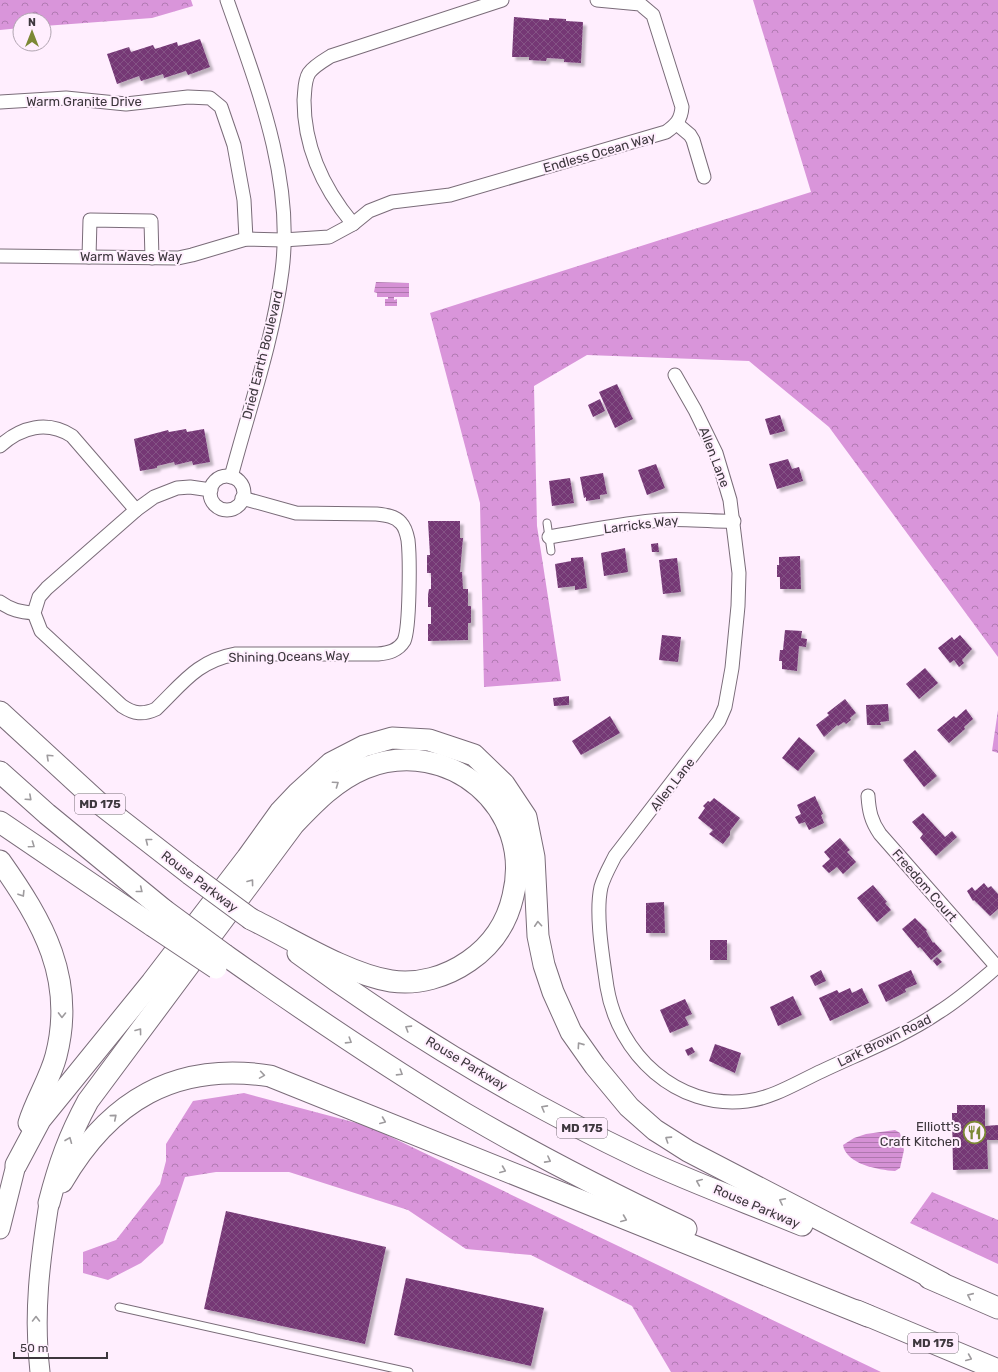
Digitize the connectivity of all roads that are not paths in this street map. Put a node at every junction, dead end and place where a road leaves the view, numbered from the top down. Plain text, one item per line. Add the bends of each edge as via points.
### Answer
1 (227, 0) edge
2 (502, 0) edge
3 (597, 0) edge
4 (0, 102) edge
5 (677, 124) junction
6 (704, 177) dead end
7 (353, 224) junction
8 (246, 238) junction
9 (284, 240) junction
10 (0, 256) edge
11 (89, 257) junction
12 (152, 258) junction
13 (675, 375) dead end
14 (0, 446) edge
15 (231, 477) junction
16 (211, 490) junction
17 (242, 498) junction
18 (136, 510) junction
19 (734, 521) junction
20 (547, 523) dead end
21 (549, 537) junction
22 (551, 551) dead end
23 (0, 602) edge
24 (34, 613) junction
25 (0, 707) edge
26 (0, 712) edge
27 (16, 727) junction
28 (0, 772) edge
29 (868, 796) dead end
30 (0, 822) edge
31 (0, 862) edge
32 (158, 918) junction
33 (251, 919) junction
34 (997, 967) edge
35 (760, 1098) joint
36 (16, 1165) junction
37 (49, 1203) junction
38 (0, 1229) edge
39 (942, 1283) junction
40 (119, 1307) dead end
41 (998, 1308) edge
42 (868, 1316) junction
43 (998, 1370) edge
44 (40, 1372) edge
45 (409, 1372) edge

1 - 9 street, Dried Earth Boulevard via 270,132 282,201
2 - 7 street via 331,56 309,74 304,106 310,148 328,189
3 - 5 street via 640,4 653,15 682,107
4 - 8 street, Warm Granite Drive via 66,98 126,104 188,97 210,98 221,107 234,145 244,200
5 - 6 street via 693,140
5 - 7 street, Endless Ocean Way via 666,132 450,195 392,202 369,211
7 - 9 street, Endless Ocean Way via 329,237
8 - 9 street, Warm Waves Way
8 - 12 street, Warm Waves Way via 178,258
9 - 15 street, Dried Earth Boulevard via 282,270 272,326
10 - 11 street, Warm Waves Way
11 - 12 street, Warm Waves Way
11 - 12 street via 90,220 151,221
13 - 19 street, Allen Lane via 696,410 716,452
14 - 18 street via 10,437 28,428 64,431 72,436
15 - 16 street via 216,480
15 - 17 street via 242,486
16 - 17 street via 212,502 222,509 232,509 240,504
16 - 18 street via 177,488 154,497
17 - 24 street, Shining Oceans Way via 296,513 388,515 401,523 408,540 408,626 403,642 397,649 378,654 223,656 203,665 156,710 139,714 122,706 47,639 38,626
18 - 24 street via 47,588 40,597
19 - 21 street, Larricks Way via 658,520
19 - 35 street, Allen Lane via 739,573 738,606 725,707 709,736 615,856 606,872 599,907 604,968 611,1008 619,1026 640,1058 653,1073 668,1084 704,1100 733,1102
20 - 21 lane
21 - 22 lane
23 - 24 street via 10,610
25 - 27 main road
26 - 27 main road, Rouse Parkway / MD 175
33 -> 27 main road, Rouse Parkway / MD 175, bridge via 100,804
28 -> 32 main road, MD 175
29 - 34 street, Freedom Court via 872,823 880,834
30 -> 32 main road
31 -> 36 main road via 45,935 55,959 62,1000 62,1030 56,1057 31,1116
32 -> 42 main road, MD 175, bridge via 220,961 463,1112 547,1160 628,1202
37 -> 33 main road via 59,1164 88,1101 294,824 334,785 366,768 388,762 410,760 443,766 461,773 494,801 514,839 517,857 515,890 502,927 478,955 442,976 408,982 369,976
39 -> 33 main road, Rouse Parkway / MD 175 via 641,1158 562,1118 481,1073 354,994
34 - 35 street, Lark Brown Road via 938,1013 774,1094
36 - 38 street
39 -> 36 main road via 688,1151 655,1130 629,1107 594,1066 571,1032 553,992 538,936 534,857 526,817 504,784 474,755 429,740 392,738 364,746 331,763 298,793 280,812 152,982 40,1120
37 -> 42 main road via 88,1142 125,1107 172,1081 198,1074 249,1073 292,1083
44 -> 37 street via 36,1320 37,1291
41 -> 39 main road, Rouse Parkway / MD 175
40 - 45 lane
42 -> 43 main road, MD 175

